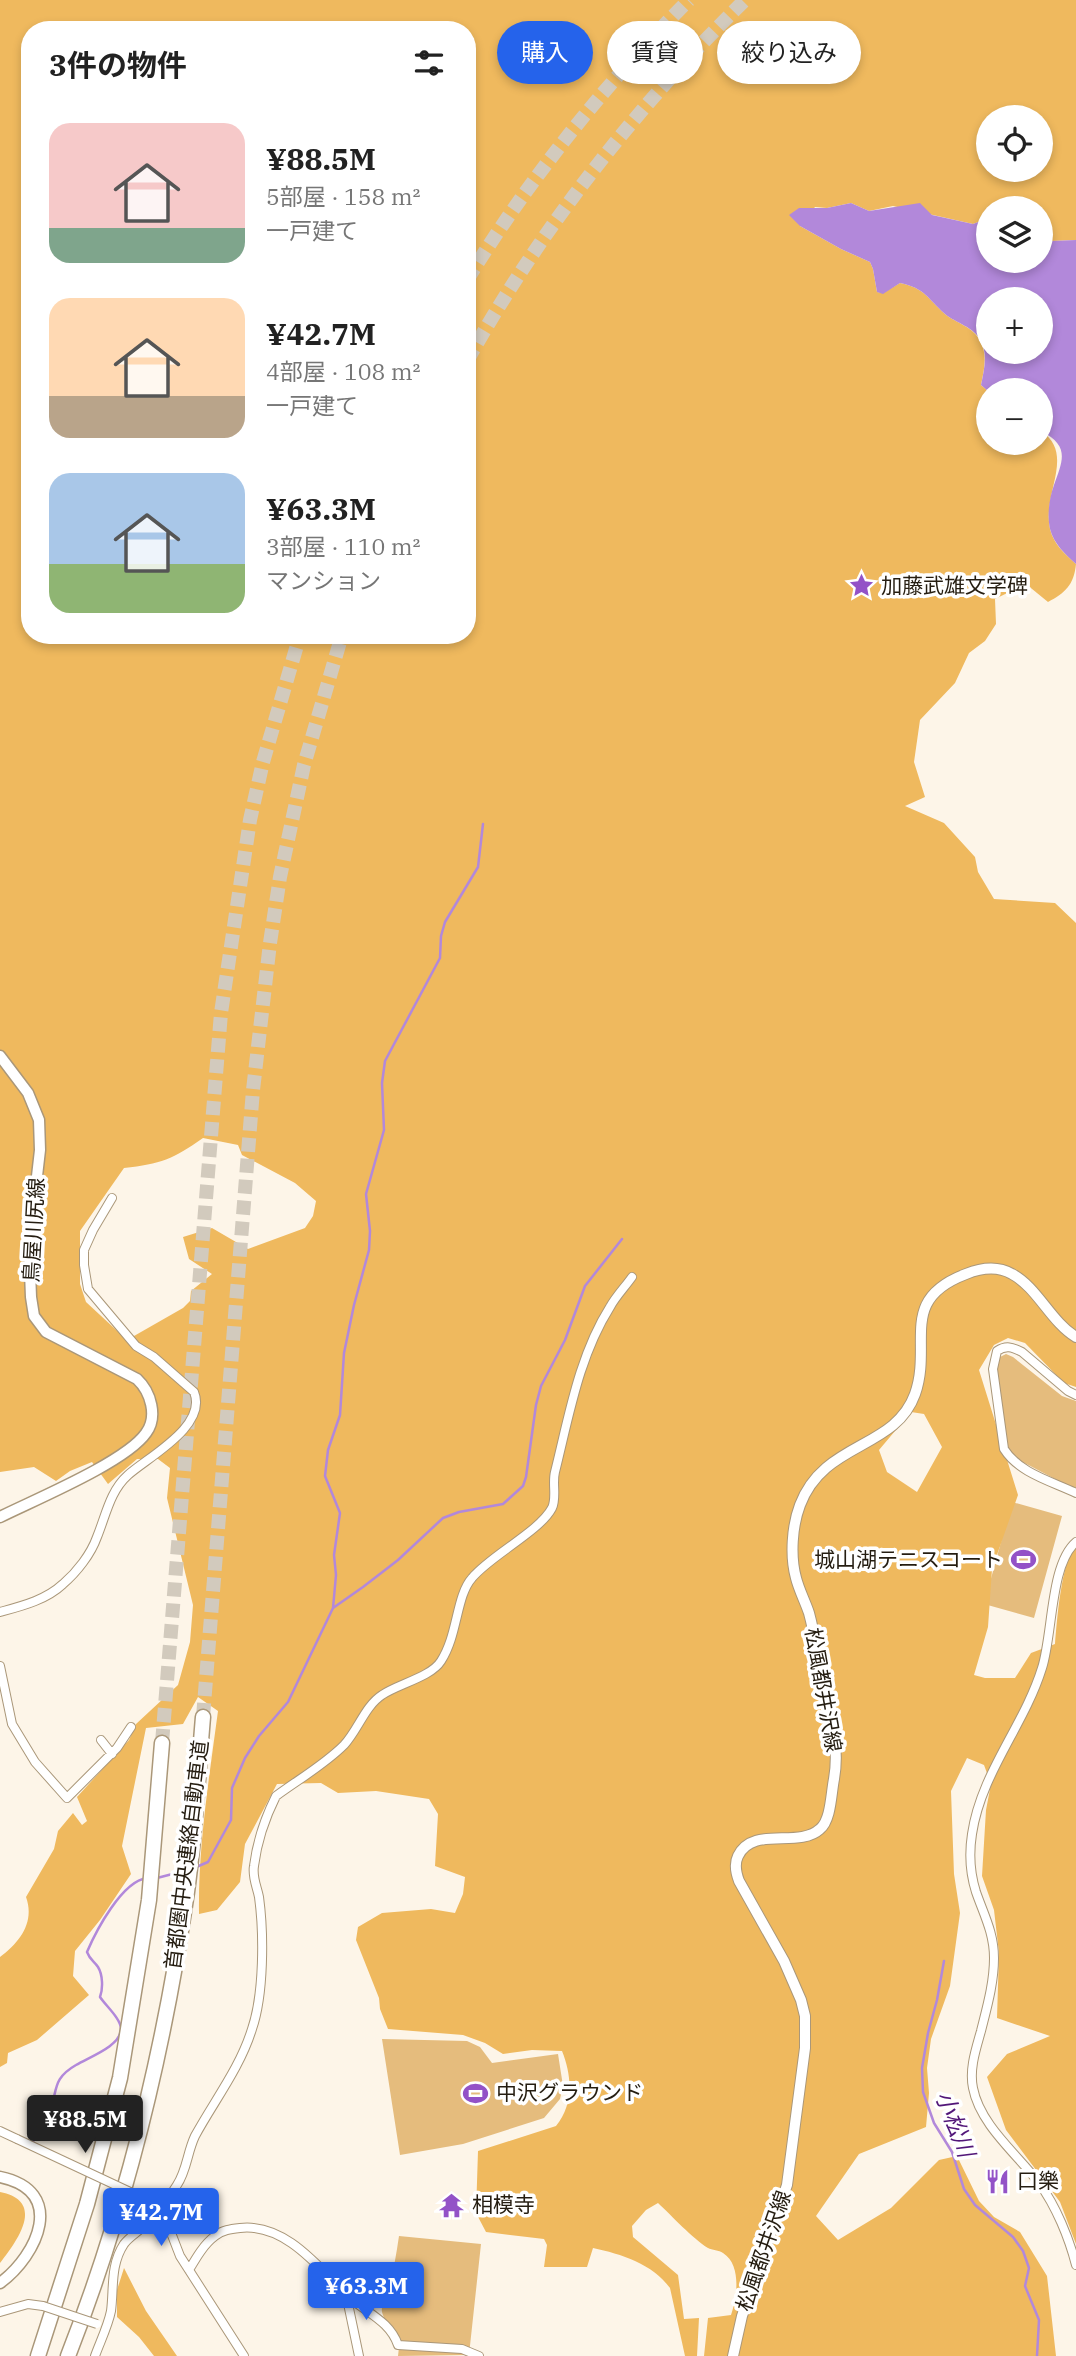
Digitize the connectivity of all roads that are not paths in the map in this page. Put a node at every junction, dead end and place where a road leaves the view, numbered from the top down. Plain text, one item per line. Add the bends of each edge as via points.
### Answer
1 (0, 1056) edge
2 (112, 1198) dead end
3 (632, 1277) dead end
4 (1076, 1337) edge
5 (1076, 1395) edge
6 (1076, 1493) edge
7 (0, 1517) edge
8 (1076, 1542) edge
9 (0, 1612) edge
10 (0, 1666) edge
11 (203, 1717) tunnel mouth
12 (12, 1724) junction
13 (131, 1727) dead end
14 (0, 1728) edge
15 (101, 1740) dead end
16 (162, 1743) tunnel mouth
17 (112, 1754) junction
18 (0, 2131) edge
19 (0, 2177) edge
20 (159, 2208) junction
21 (1076, 2265) edge
22 (189, 2270) junction
23 (0, 2283) edge
24 (346, 2294) junction
25 (0, 2312) edge
26 (105, 2328) junction
27 (37, 2356) edge
28 (68, 2356) edge
29 (95, 2356) edge
30 (244, 2356) edge
31 (359, 2356) edge
32 (480, 2356) edge
33 (733, 2356) edge

1 - 7 main road, 鳥屋川尻線 via 28,1093 39,1120 29,1246 34,1316 46,1332 137,1379 145,1387 152,1410 149,1429 134,1446
2 - 9 street via 84,1250 88,1289 136,1346 194,1392 195,1409 179,1436 126,1476 112,1496 90,1553 65,1584 40,1599
3 - 20 street via 592,1342 571,1402 554,1475 552,1507 539,1524 470,1579 453,1640 436,1667 372,1704 344,1745 276,1796 265,1818 254,1866 259,2005 225,2087 194,2138 185,2172
4 - 33 street, 松風都井沢線 via 1012,1274 987,1269 948,1282 925,1307 915,1393 905,1412 885,1431 820,1471 800,1505 794,1535 796,1578 809,1613 836,1762 822,1828 799,1838 750,1844 743,1847 736,1862 736,1875 801,2000 805,2031 788,2185 745,2307
5 - 6 street via 1022,1352 1013,1347 997,1351 993,1369 1004,1449 1026,1470
8 - 21 street via 1066,1552 1058,1578 1042,1668 977,1810 970,1858 975,1889 990,1927 994,1960 974,2058 973,2089 991,2125 1040,2184
10 - 12 street
11 - 28 highway, 首都圏中央連絡自動車道 via 187,1889 167,2005 114,2221
12 - 14 street
12 - 17 street via 35,1762 68,1798
13 - 17 street
15 - 17 street
16 - 27 highway, 首都圏中央連絡自動車道 via 154,1862 120,2078 83,2217
18 - 20 street, bridge
19 - 23 main road via 33,2193 41,2213 26,2255
20 - 22 street
20 - 26 street via 122,2248
22 - 24 street via 216,2235 256,2227 283,2238
22 - 30 street
24 - 31 street
24 - 32 street via 390,2328 398,2345 462,2349
25 - 26 street, bridge via 28,2304 43,2306
26 - 29 street

